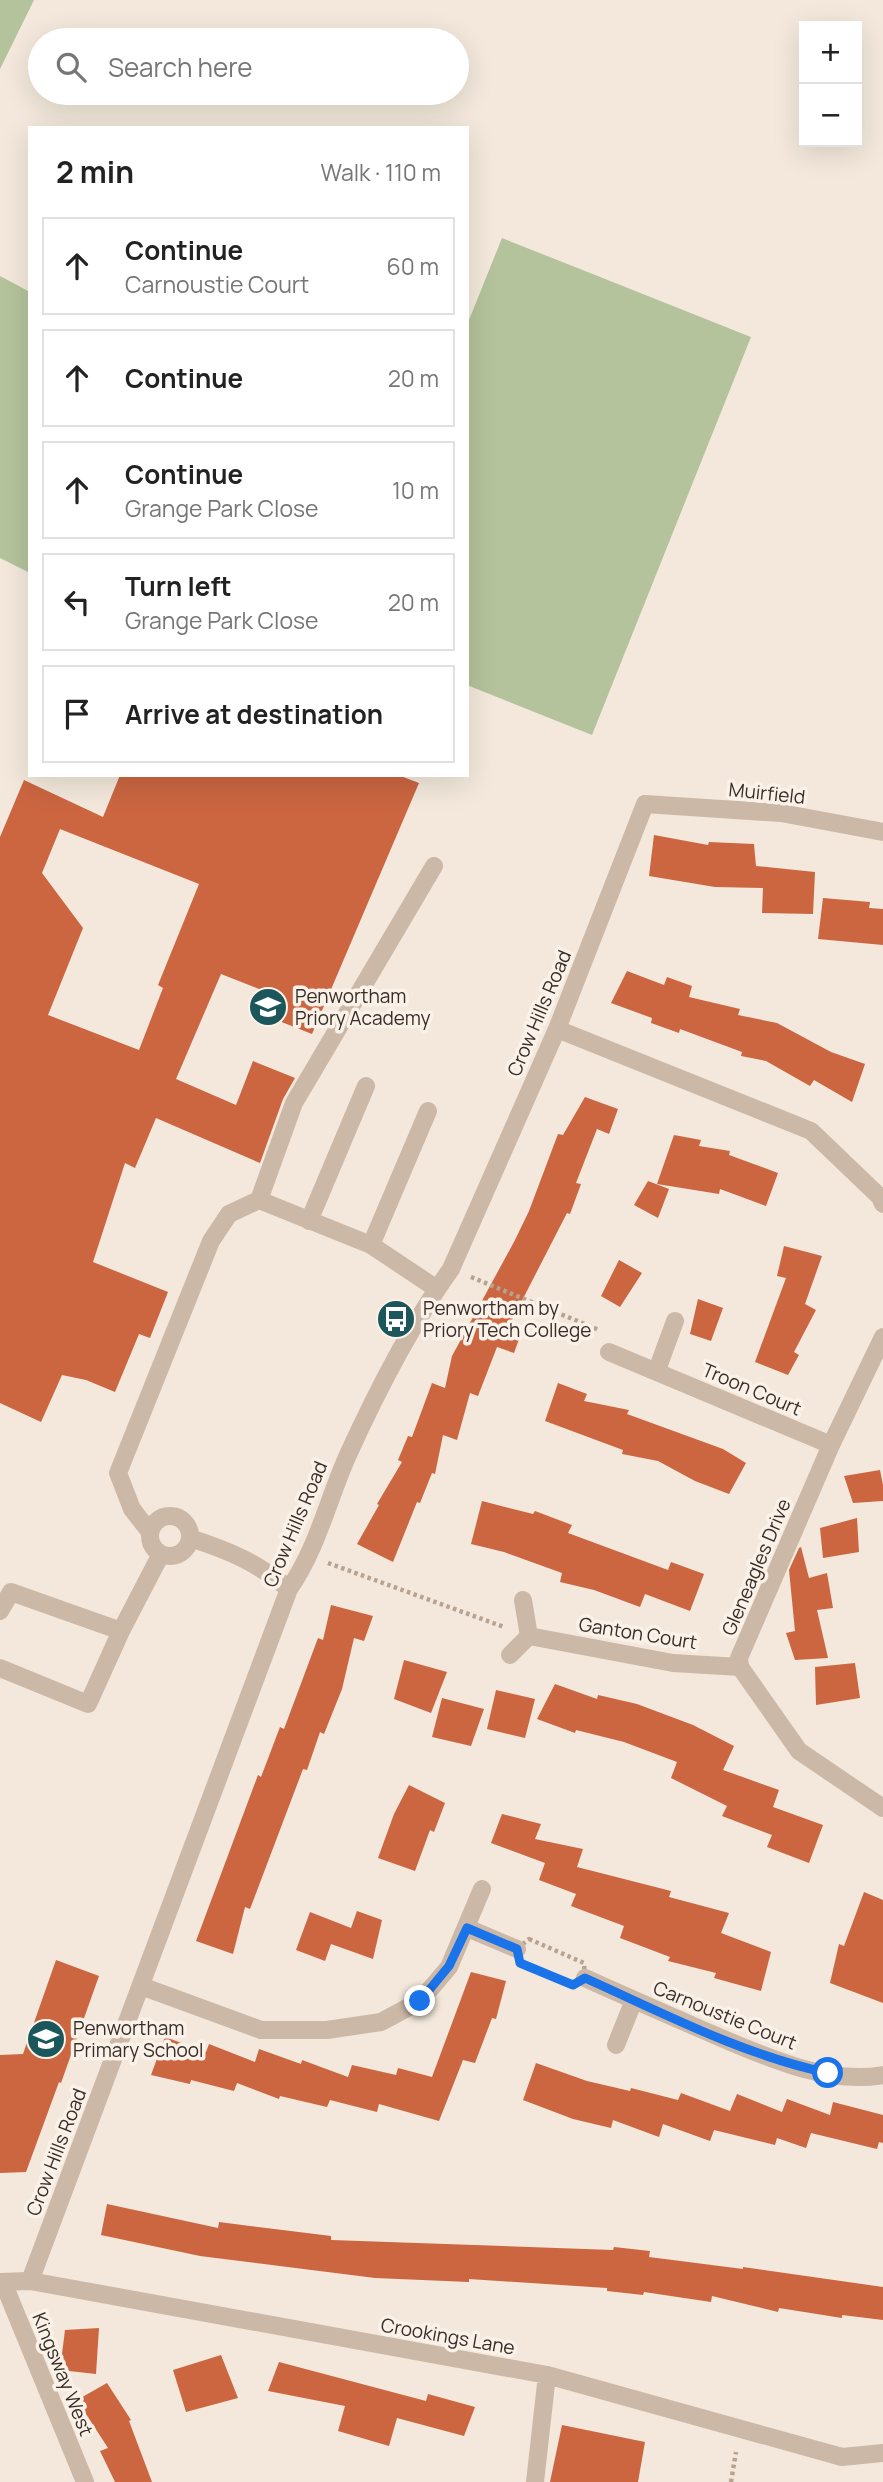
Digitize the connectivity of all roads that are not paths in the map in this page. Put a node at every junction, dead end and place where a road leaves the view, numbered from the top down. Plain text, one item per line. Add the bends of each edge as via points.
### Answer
1 (645, 804) joint
2 (883, 832) edge
3 (434, 866) dead end
4 (557, 1029) junction
5 (366, 1086) dead end
6 (428, 1111) dead end
7 (258, 1200) junction
8 (883, 1204) edge
9 (309, 1221) junction
10 (371, 1245) junction
11 (437, 1289) junction
12 (675, 1321) dead end
13 (883, 1337) edge
14 (609, 1352) road end
15 (657, 1370) junction
16 (831, 1446) junction
17 (150, 1532) junction
18 (190, 1538) junction
19 (161, 1554) junction
20 (289, 1589) junction
21 (523, 1601) dead end
22 (0, 1611) edge
23 (121, 1631) junction
24 (529, 1636) junction
25 (510, 1655) dead end
26 (740, 1667) junction
27 (0, 1668) edge
28 (883, 1808) edge
29 (482, 1889) dead end
30 (467, 1928) junction
31 (517, 1949) road end
32 (585, 1978) road end
33 (141, 1986) junction
34 (634, 2000) junction
35 (616, 2045) dead end
36 (883, 2075) edge
37 (30, 2281) junction
38 (1, 2282) edge
39 (547, 2375) junction
40 (883, 2454) edge
41 (85, 2482) edge
42 (536, 2482) edge

1 - 2 street, Muirfield via 781,813
1 - 4 street, Crow Hills Road
3 - 7 street via 294,1103
4 - 8 street via 811,1131
4 - 11 street, Crow Hills Road via 451,1269
5 - 9 street
6 - 10 street
7 - 9 street
7 - 17 street via 229,1214 211,1241 118,1473 132,1509
9 - 10 street
10 - 11 street
11 - 20 street, Crow Hills Road via 347,1457 303,1569
12 - 15 street
13 - 16 street, Gleneagles Drive
14 - 15 street, Troon Court
15 - 16 street, Troon Court
16 - 26 street, Gleneagles Drive via 739,1658
17 - 18 street via 157,1520 177,1517 187,1525
17 - 19 street via 152,1545
18 - 19 street via 180,1553
18 - 20 street via 261,1567
19 - 23 street
20 - 33 street, Crow Hills Road
21 - 24 street
22 - 23 street via 11,1592
23 - 27 street via 88,1704
24 - 25 street
24 - 26 street, Ganton Court via 673,1663
26 - 28 street, Gleneagles Drive via 799,1751
29 - 30 street
30 - 31 street
30 - 33 street via 449,1966 420,2001 381,2022 327,2030 261,2030
32 - 34 street, Carnoustie Court
33 - 37 street, Crow Hills Road
34 - 35 street, Carnoustie Court
34 - 36 street, Carnoustie Court via 789,2065 869,2078
37 - 38 street, Crookings Lane
37 - 39 street, Crookings Lane
38 - 41 street, Kingsway West
39 - 40 street, Crookings Lane via 842,2457
39 - 42 street

